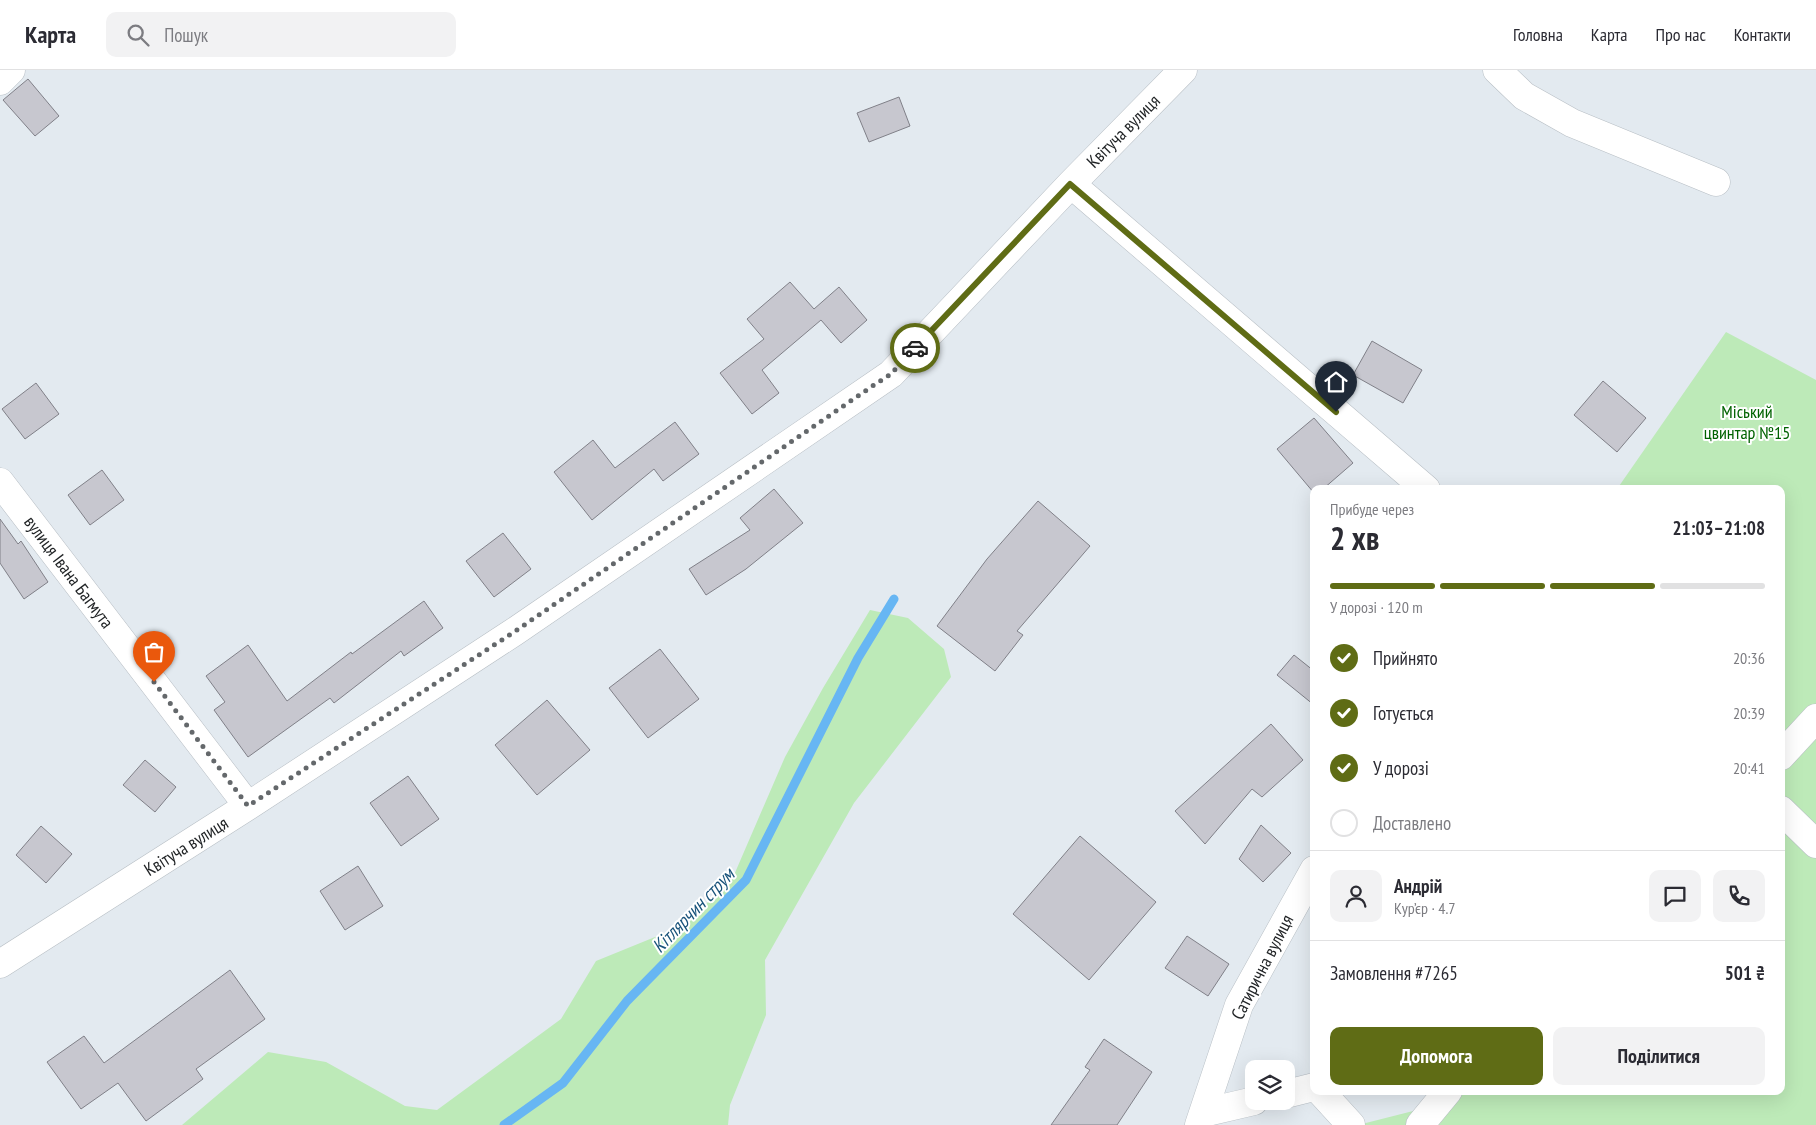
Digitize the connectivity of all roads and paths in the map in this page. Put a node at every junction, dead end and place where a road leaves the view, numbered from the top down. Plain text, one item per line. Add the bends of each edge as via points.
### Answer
1 (11, 70) edge
2 (1183, 70) edge
3 (1497, 70) edge
4 (0, 80) edge
5 (1716, 182) dead end
6 (1070, 184) junction
7 (0, 482) edge
8 (1421, 485) edge
9 (1816, 718) edge
10 (1785, 752) edge
11 (248, 806) junction
12 (1785, 814) edge
13 (1816, 844) edge
14 (1310, 877) edge
15 (0, 964) edge
16 (1310, 1088) edge
17 (1295, 1092) edge
18 (1324, 1095) edge
19 (1445, 1095) edge
20 (1245, 1104) edge
21 (1201, 1119) edge
22 (1351, 1125) edge
23 (1420, 1125) edge

1 - 4 street
2 - 6 street, Квітуча вулиця
3 - 5 street via 1524,96 1572,123
6 - 8 street
6 - 11 street, Квітуча вулиця via 891,374 514,632
7 - 11 street, вулиця Івана Багмута
9 - 10 street
11 - 15 street, Квітуча вулиця
12 - 13 street
14 - 21 street, Сатирична вулиця via 1239,1005
16 - 17 street
18 - 22 street
19 - 23 street
20 - 21 street

